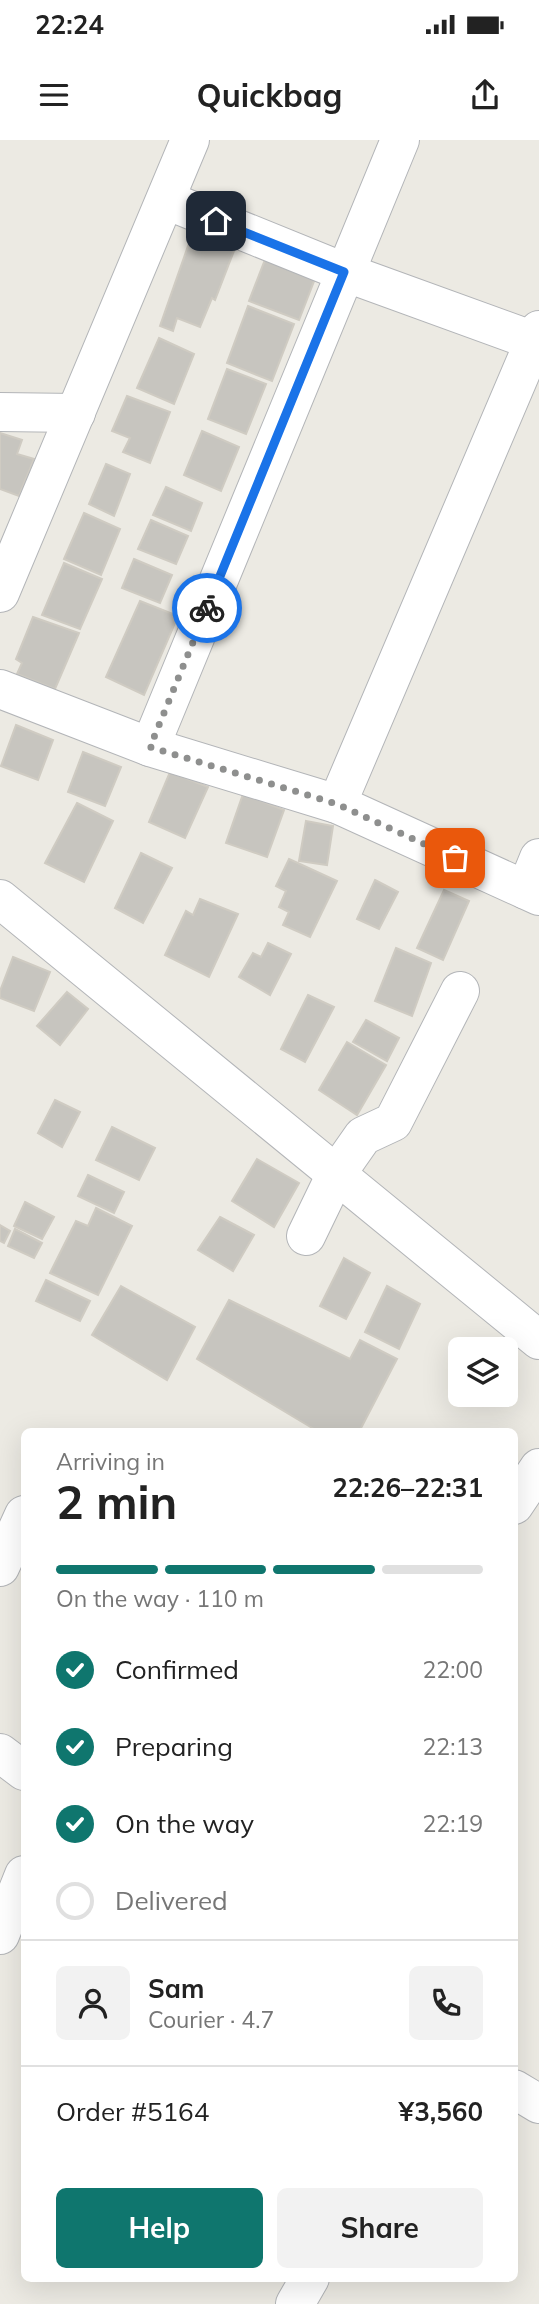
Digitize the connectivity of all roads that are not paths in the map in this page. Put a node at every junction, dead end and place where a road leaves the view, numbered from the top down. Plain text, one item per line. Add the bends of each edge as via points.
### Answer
1 (190, 140) edge
2 (400, 140) edge
3 (166, 200) junction
4 (344, 272) junction
5 (537, 336) edge
6 (0, 412) edge
7 (76, 414) junction
8 (0, 593) edge
9 (0, 690) edge
10 (150, 747) junction
11 (337, 804) junction
12 (535, 881) edge
13 (0, 899) edge
14 (460, 992) dead end
15 (335, 1176) junction
16 (306, 1236) dead end
17 (539, 1340) edge
18 (539, 1468) edge
19 (518, 1499) edge
20 (21, 1522) edge
21 (0, 1567) edge
22 (0, 1753) edge
23 (21, 1769) edge
24 (21, 1882) edge
25 (0, 1935) edge
26 (518, 2091) edge
27 (539, 2104) edge
28 (308, 2282) edge
29 (295, 2304) edge

1 - 3 street
2 - 4 street
3 - 4 street
3 - 7 street
4 - 5 street
4 - 10 street
5 - 11 street
6 - 7 street
7 - 8 street
9 - 10 street
10 - 11 street
11 - 12 street
13 - 15 street
14 - 15 street via 393,1122 363,1136
15 - 16 street
15 - 17 street
18 - 19 street
20 - 21 street
22 - 23 street
24 - 25 street
26 - 27 street
28 - 29 street

